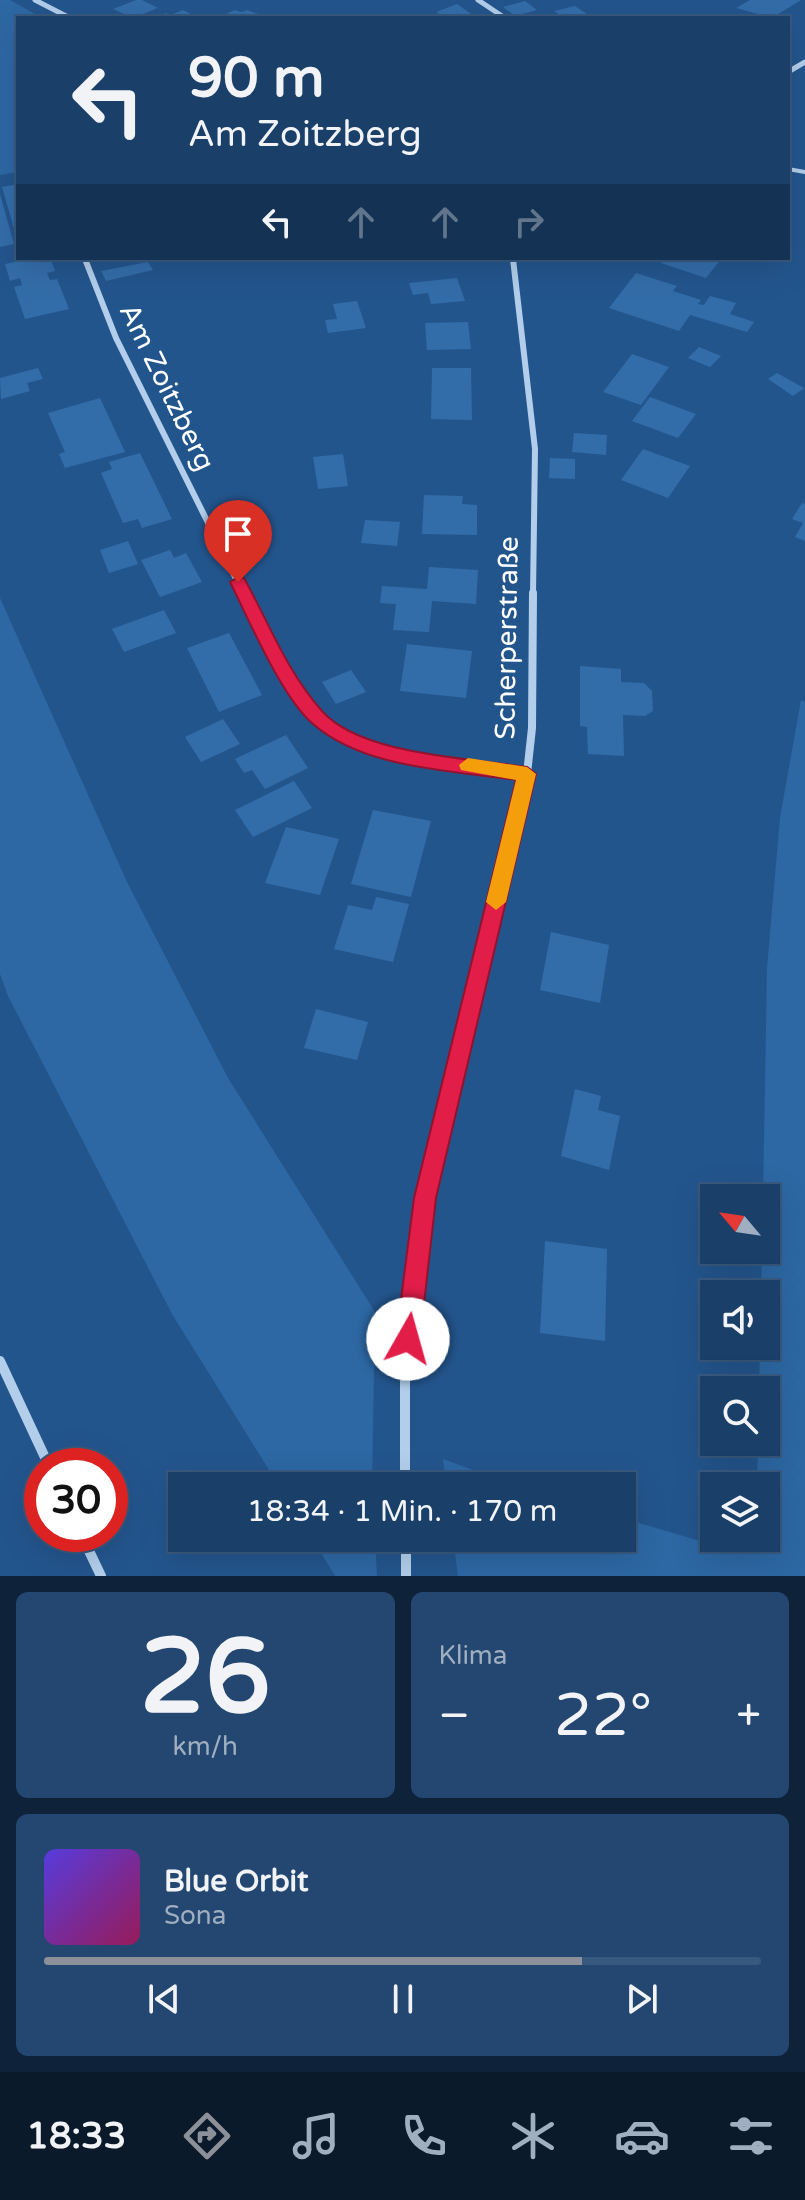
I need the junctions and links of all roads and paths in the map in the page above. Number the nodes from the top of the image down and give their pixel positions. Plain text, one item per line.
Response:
1 (35, 0) edge
2 (478, 0) edge
3 (66, 16) edge
4 (502, 16) edge
5 (86, 260) edge
6 (513, 260) edge
7 (527, 774) junction
8 (0, 1361) edge
9 (41, 1448) edge
10 (405, 1472) edge
11 (90, 1552) edge
12 (406, 1552) edge
13 (101, 1576) edge
14 (406, 1576) edge

1 - 3 street
2 - 4 street
5 - 7 street, Am Zoitzberg
6 - 7 street, Scherperstraße
7 - 10 street, Scherperstraße
8 - 9 street
11 - 13 street
12 - 14 street

